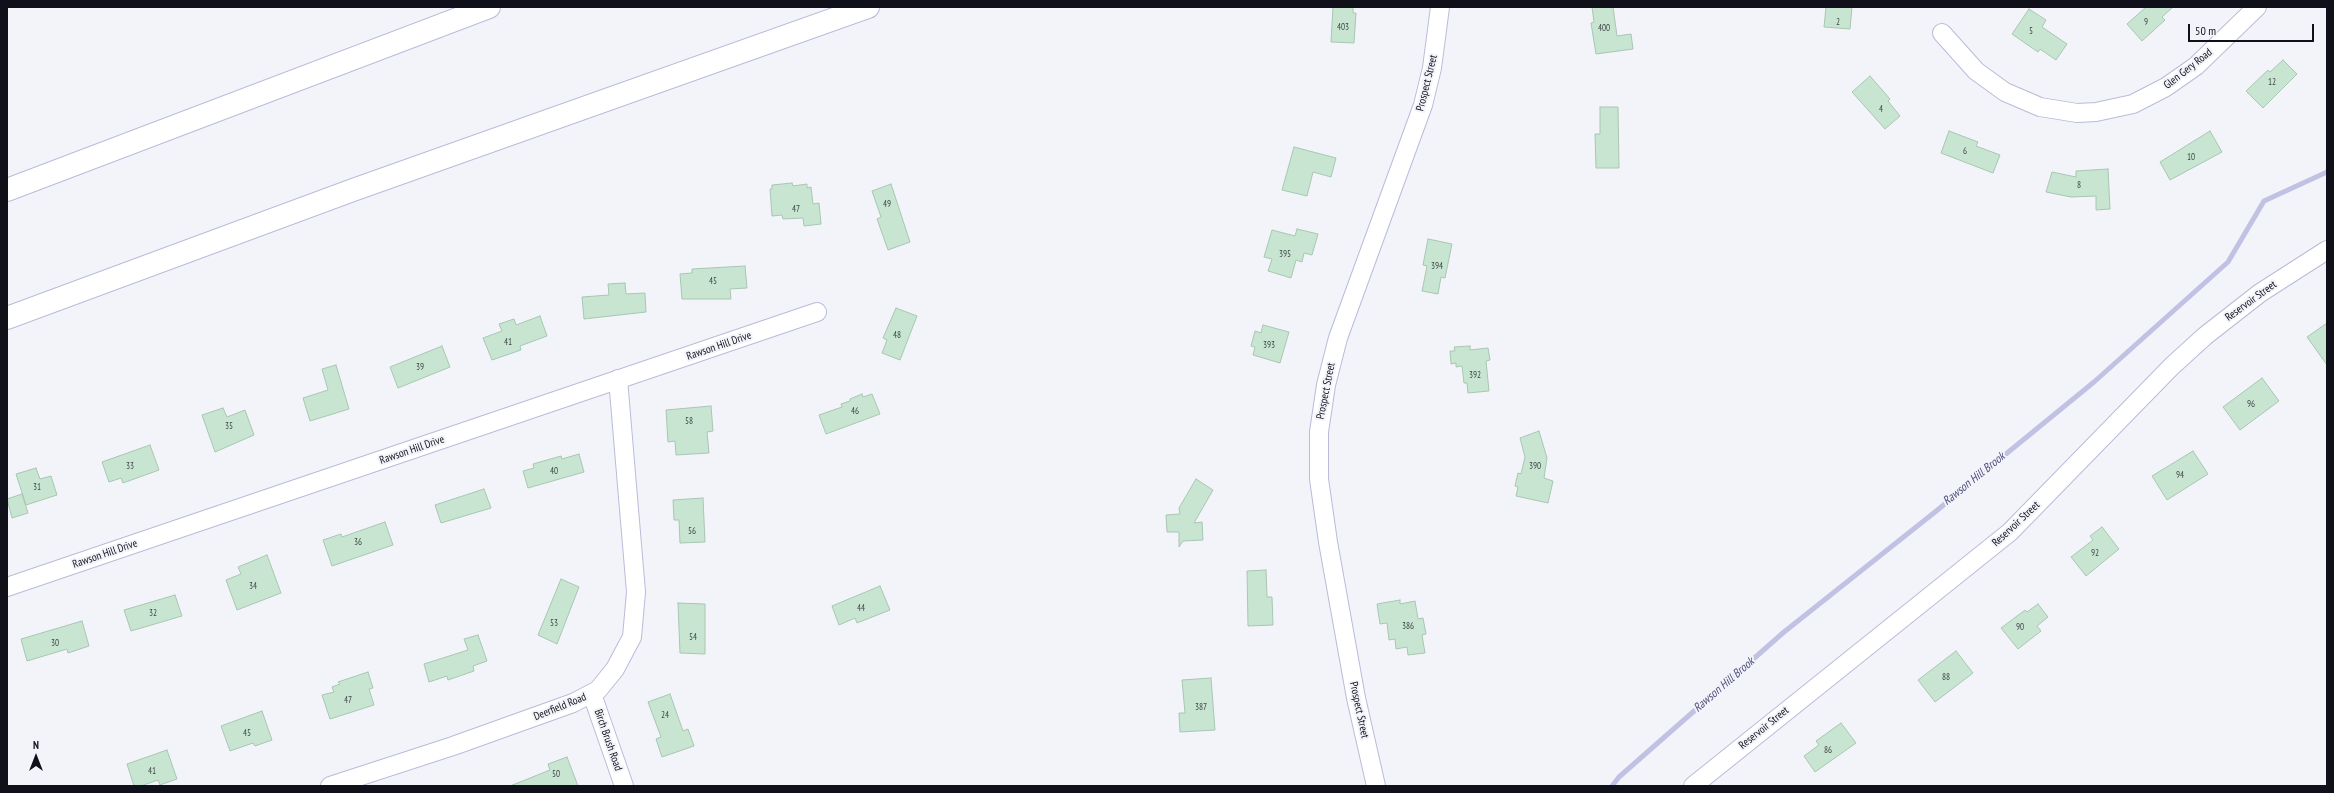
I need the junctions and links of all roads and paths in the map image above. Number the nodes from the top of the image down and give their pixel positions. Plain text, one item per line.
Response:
1 (489, 7) edge
2 (868, 7) edge
3 (1440, 7) edge
4 (2257, 7) edge
5 (1942, 33) dead end
6 (7, 190) edge
7 (2327, 250) edge
8 (817, 312) dead end
9 (7, 318) edge
10 (618, 380) junction
11 (7, 587) edge
12 (592, 694) junction
13 (330, 786) edge
14 (624, 786) edge
15 (1376, 786) edge
16 (1693, 786) edge

1 - 6 highway
2 - 9 highway
3 - 15 street, Prospect Street
4 - 5 street, Glen Gery Road
7 - 16 street, Reservoir Street
8 - 10 street, Rawson Hill Drive
10 - 11 street, Rawson Hill Drive
10 - 12 street, Deerfield Road
12 - 13 street, Deerfield Road
12 - 14 street, Birch Brush Road

